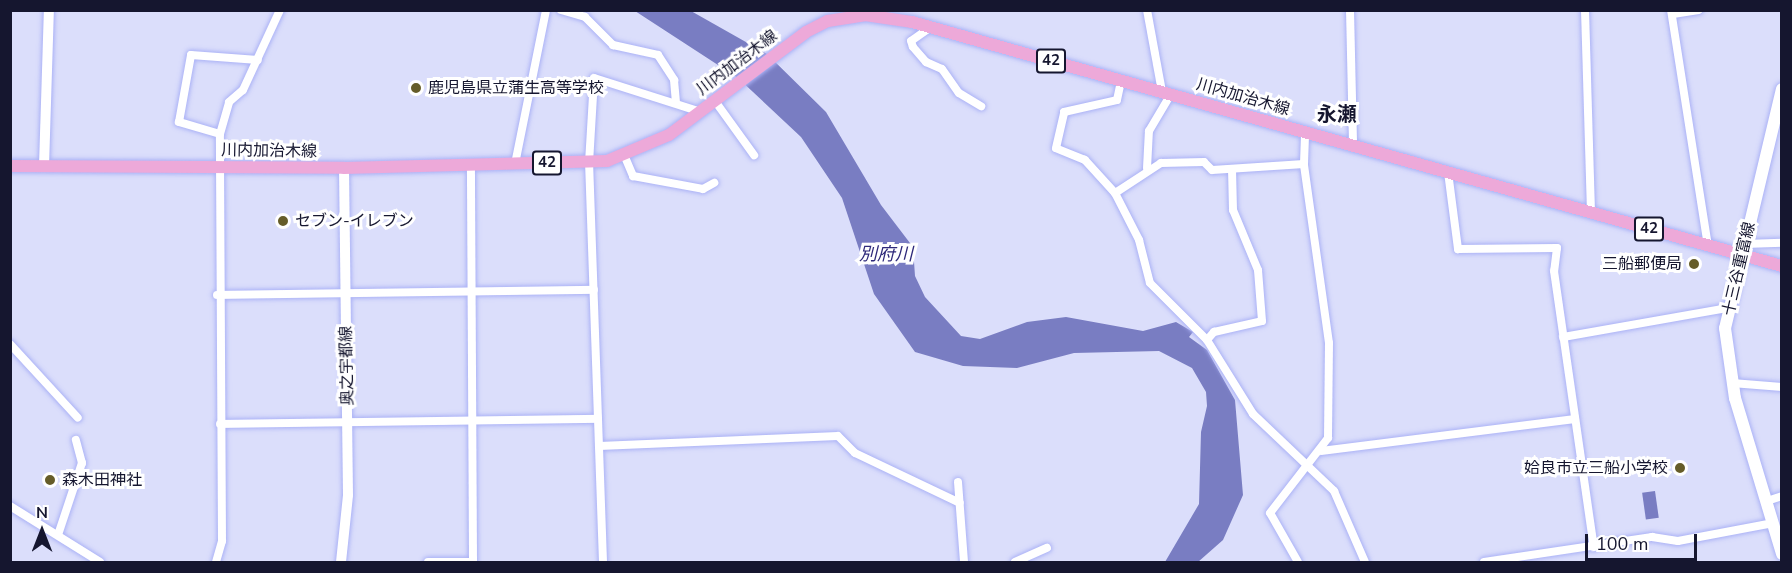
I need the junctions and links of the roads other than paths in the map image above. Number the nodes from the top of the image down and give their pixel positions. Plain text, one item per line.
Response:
1 (49, 10) edge
2 (280, 10) edge
3 (546, 10) edge
4 (561, 10) edge
5 (1147, 10) edge
6 (1350, 10) edge
7 (1585, 10) edge
8 (1698, 10) edge
9 (1672, 12) edge
10 (911, 16) edge
11 (931, 27) junction
12 (258, 60) junction
13 (1121, 81) junction
14 (1782, 89) edge
15 (1166, 93) junction
16 (676, 101) junction
17 (715, 101) junction
18 (981, 106) dead end
19 (701, 112) junction
20 (1305, 132) junction
21 (220, 134) junction
22 (1353, 145) junction
23 (754, 155) dead end
24 (625, 157) junction
25 (589, 163) junction
26 (471, 164) junction
27 (516, 164) junction
28 (1304, 164) junction
29 (10, 166) edge
30 (44, 166) junction
31 (219, 167) junction
32 (344, 168) junction
33 (1148, 168) junction
34 (1232, 170) junction
35 (1448, 172) junction
36 (714, 183) dead end
37 (1115, 193) junction
38 (1591, 212) junction
39 (1782, 243) edge
40 (1708, 246) junction
41 (1743, 249) junction
42 (1782, 266) edge
43 (594, 290) junction
44 (473, 293) junction
45 (346, 294) junction
46 (217, 295) junction
47 (1728, 308) junction
48 (1563, 337) junction
49 (1207, 340) junction
50 (10, 344) edge
51 (1732, 384) junction
52 (1782, 387) edge
53 (78, 418) dead end
54 (598, 419) junction
55 (1575, 419) junction
56 (473, 422) junction
57 (220, 424) junction
58 (347, 424) junction
59 (76, 440) dead end
60 (599, 446) junction
61 (1321, 451) junction
62 (1307, 464) junction
63 (958, 482) dead end
64 (1782, 496) edge
65 (1767, 501) junction
66 (960, 503) junction
67 (10, 506) edge
68 (1773, 523) junction
69 (58, 535) junction
70 (1594, 547) junction
71 (1047, 548) dead end
72 (1782, 554) edge
73 (89, 560) edge
74 (100, 562) edge
75 (216, 562) edge
76 (341, 562) edge
77 (428, 562) edge
78 (603, 562) edge
79 (964, 562) edge
80 (1015, 562) edge
81 (1299, 562) edge
82 (1365, 562) edge
83 (1484, 562) edge

1 - 30 street
2 - 12 street
3 - 27 street
4 - 16 street
5 - 15 street
6 - 22 street
7 - 38 street
8 - 9 street
9 - 40 street
10 - 11 main road, 川内加治木線 / 42
10 - 17 main road, 川内加治木線 / 42
11 - 13 main road, 川内加治木線 / 42
11 - 18 street
12 - 21 street
12 - 21 street
13 - 15 main road, 川内加治木線 / 42
13 - 37 street
14 - 41 main road, 十三谷重富線
15 - 20 main road, 川内加治木線 / 42
15 - 33 street
16 - 19 street
16 - 25 street
17 - 19 main road, 川内加治木線 / 42
17 - 23 street
19 - 24 main road, 川内加治木線 / 42
20 - 22 main road, 川内加治木線 / 42
20 - 28 street
21 - 31 street
22 - 35 main road, 川内加治木線 / 42
24 - 25 main road, 川内加治木線 / 42
24 - 36 street
25 - 27 main road, 川内加治木線 / 42
25 - 43 street
26 - 27 main road, 川内加治木線 / 42
26 - 32 main road, 川内加治木線 / 42
26 - 44 street
28 - 34 street
28 - 61 street
29 - 30 main road, 川内加治木線 / 42
30 - 31 main road, 川内加治木線 / 42
31 - 32 main road, 川内加治木線 / 42
31 - 46 street
32 - 45 street, 奥之宇都線
33 - 34 street
33 - 37 street
34 - 49 street
35 - 38 main road, 川内加治木線 / 42
35 - 48 street
37 - 49 street
38 - 40 main road, 川内加治木線 / 42
39 - 41 street
40 - 41 main road, 川内加治木線 / 42
41 - 42 main road, 川内加治木線 / 42
41 - 47 main road, 十三谷重富線
43 - 44 street
43 - 54 street
44 - 45 street
44 - 56 street
45 - 46 street
45 - 58 street, 奥之宇都線
46 - 57 street
47 - 48 street
47 - 51 main road, 十三谷重富線
48 - 55 street
49 - 62 street
50 - 53 street
51 - 52 street
51 - 65 main road, 十三谷重富線
54 - 56 street
54 - 60 street
55 - 61 street
55 - 70 street
56 - 58 street
56 - 77 street
57 - 58 street
57 - 75 street
58 - 76 street, 奥之宇都線
59 - 69 street
60 - 66 street
60 - 78 street
61 - 62 street
62 - 81 street
62 - 82 street
63 - 66 street
64 - 65 street
65 - 68 main road, 十三谷重富線
66 - 79 street
67 - 69 street
68 - 70 street
68 - 72 main road, 十三谷重富線
69 - 73 street
70 - 83 street
71 - 80 street
73 - 74 street

